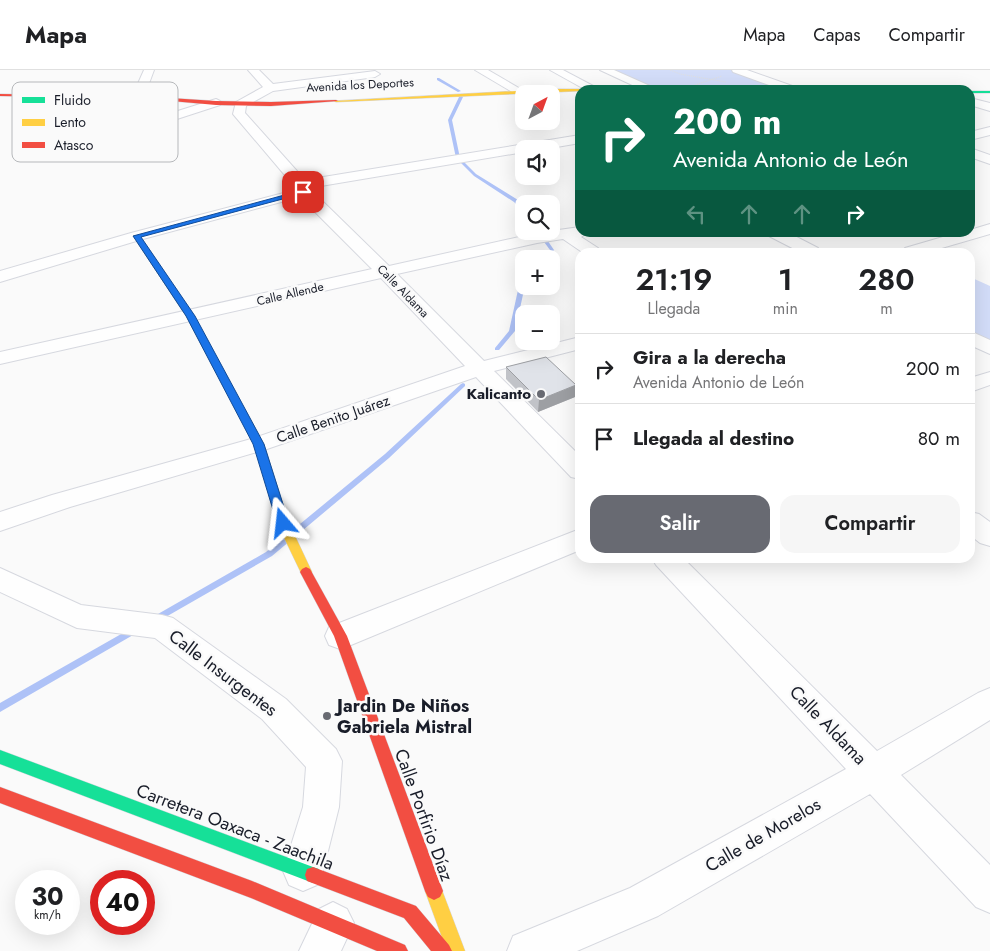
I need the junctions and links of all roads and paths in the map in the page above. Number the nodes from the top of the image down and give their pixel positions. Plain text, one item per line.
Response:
1 (149, 70) edge
2 (253, 70) edge
3 (480, 70) edge
4 (555, 70) edge
5 (605, 70) edge
6 (670, 70) edge
7 (738, 70) edge
8 (375, 74) dead end
9 (710, 80) junction
10 (144, 82) edge
11 (727, 82) dead end
12 (585, 85) edge
13 (641, 85) edge
14 (695, 85) edge
15 (780, 85) edge
16 (270, 88) junction
17 (515, 89) edge
18 (560, 89) edge
19 (575, 89) edge
20 (515, 91) edge
21 (975, 92) edge
22 (990, 92) edge
23 (178, 100) edge
24 (975, 102) edge
25 (216, 103) junction
26 (240, 104) junction
27 (990, 107) edge
28 (178, 115) edge
29 (990, 131) edge
30 (975, 135) edge
31 (575, 140) edge
32 (975, 154) edge
33 (990, 160) edge
34 (302, 188) junction
35 (180, 209) dead end
36 (195, 220) junction
37 (568, 234) edge
38 (137, 236) junction
39 (783, 237) edge
40 (964, 237) edge
41 (587, 248) edge
42 (804, 248) edge
43 (925, 248) edge
44 (385, 272) junction
45 (0, 277) edge
46 (190, 316) junction
47 (975, 340) edge
48 (575, 344) edge
49 (990, 348) edge
50 (0, 358) edge
51 (478, 369) junction
52 (990, 378) edge
53 (975, 384) edge
54 (259, 444) junction
55 (575, 466) edge
56 (0, 522) edge
57 (975, 526) edge
58 (990, 536) edge
59 (575, 542) edge
60 (671, 563) edge
61 (0, 579) edge
62 (340, 636) junction
63 (990, 703) edge
64 (0, 757) edge
65 (874, 772) junction
66 (0, 795) edge
67 (303, 872) junction
68 (990, 893) edge
69 (326, 937) edge
70 (399, 951) edge
71 (443, 951) edge
72 (456, 951) edge
73 (528, 951) edge

1 - 10 street
2 - 16 street
3 - 17 street
4 - 12 street
5 - 13 street
6 - 9 path
7 - 9 path
7 - 15 street
8 - 16 street
9 - 11 path
9 - 14 path
16 - 26 street
18 - 19 street, Avenida los Deportes
20 - 26 street, Avenida los Deportes
21 - 22 street
23 - 25 street, Avenida los Deportes
24 - 27 street
25 - 26 street, Avenida los Deportes
25 - 28 street
26 - 34 street, Calle Aldama
29 - 30 street
31 - 34 street
32 - 33 street
34 - 36 street
34 - 44 street, Calle Aldama
35 - 36 street
36 - 38 street
37 - 41 street
37 - 44 street, Calle Allende
38 - 45 street
38 - 46 street
39 - 42 street
40 - 43 street
44 - 46 street, Calle Allende
44 - 51 street, Calle Aldama
46 - 50 street, Calle Allende
46 - 54 street
47 - 49 street
48 - 51 street, Calle Benito Juárez
51 - 54 street, Calle Benito Juárez
51 - 55 street, Calle Aldama
52 - 53 street
54 - 56 street, Calle Benito Juárez
54 - 62 street, Calle Porfirio Díaz
57 - 58 street
59 - 62 street
60 - 65 street, Calle Aldama
61 - 67 street, Calle Insurgentes
62 - 72 street, Calle Porfirio Díaz
63 - 65 street, Calle de Morelos
64 - 67 street, Carretera Oaxaca - Zaachila
65 - 68 street, Calle Aldama
65 - 73 street, Calle de Morelos
66 - 69 street
67 - 71 street, Carretera Oaxaca - Zaachila
69 - 70 street

